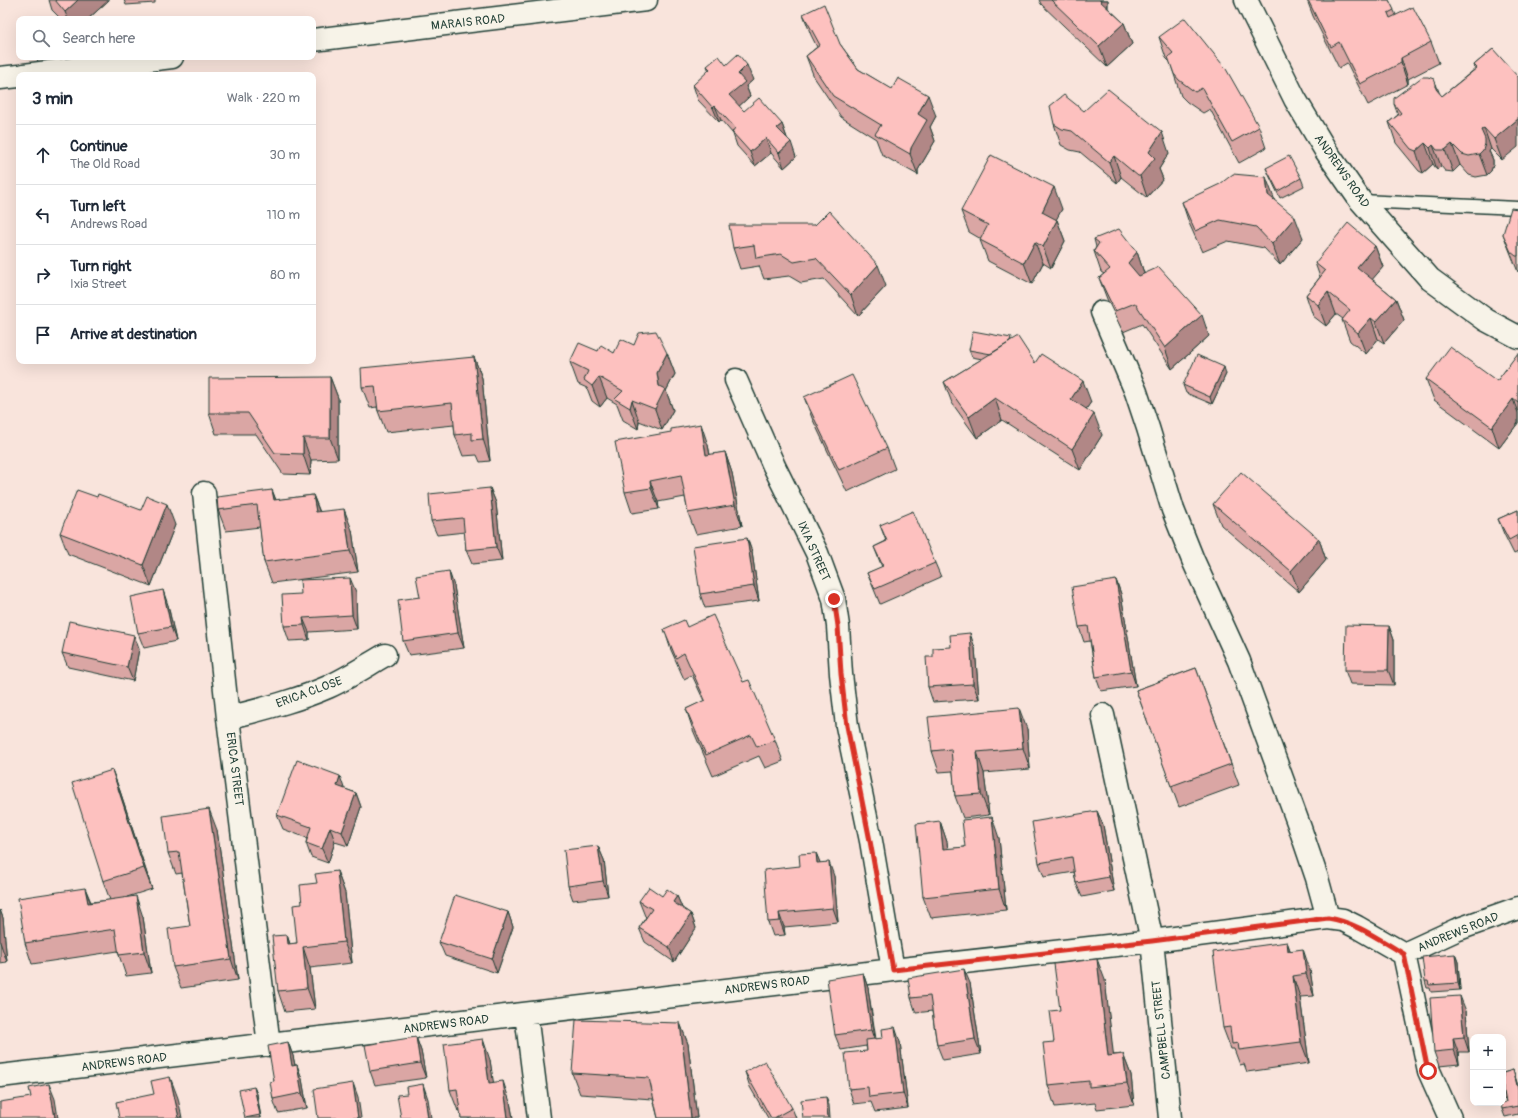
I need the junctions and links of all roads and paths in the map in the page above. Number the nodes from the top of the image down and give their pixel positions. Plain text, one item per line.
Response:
1 (646, 0) edge
2 (1246, 0) edge
3 (316, 40) edge
4 (147, 60) edge
5 (49, 72) edge
6 (16, 76) edge
7 (0, 78) edge
8 (1360, 200) junction
9 (1518, 208) edge
10 (1102, 312) dead end
11 (1518, 337) edge
12 (736, 380) dead end
13 (204, 493) dead end
14 (385, 655) dead end
15 (1103, 715) dead end
16 (228, 718) junction
17 (1518, 908) edge
18 (1328, 918) junction
19 (1152, 941) junction
20 (1404, 954) junction
21 (893, 970) junction
22 (526, 1014) junction
23 (269, 1045) junction
24 (0, 1076) edge
25 (538, 1118) edge
26 (1170, 1118) edge
27 (1450, 1118) edge

1 - 3 street, MARAIS ROAD
2 - 8 street, ANDREWS ROAD
4 - 5 street
6 - 7 street
8 - 9 lane
8 - 11 street, ANDREWS ROAD
10 - 18 street
12 - 21 street, IXIA STREET
13 - 16 street, ERICA STREET
14 - 16 street, ERICA CLOSE
15 - 19 street, CAMPBELL STREET
16 - 23 street, ERICA STREET
17 - 20 street, ANDREWS ROAD
18 - 19 street, ANDREWS ROAD
18 - 20 street, ANDREWS ROAD
19 - 21 street, ANDREWS ROAD
19 - 26 street, CAMPBELL STREET
20 - 27 street
21 - 22 street, ANDREWS ROAD
22 - 23 street, ANDREWS ROAD
22 - 25 street
23 - 24 street, ANDREWS ROAD

